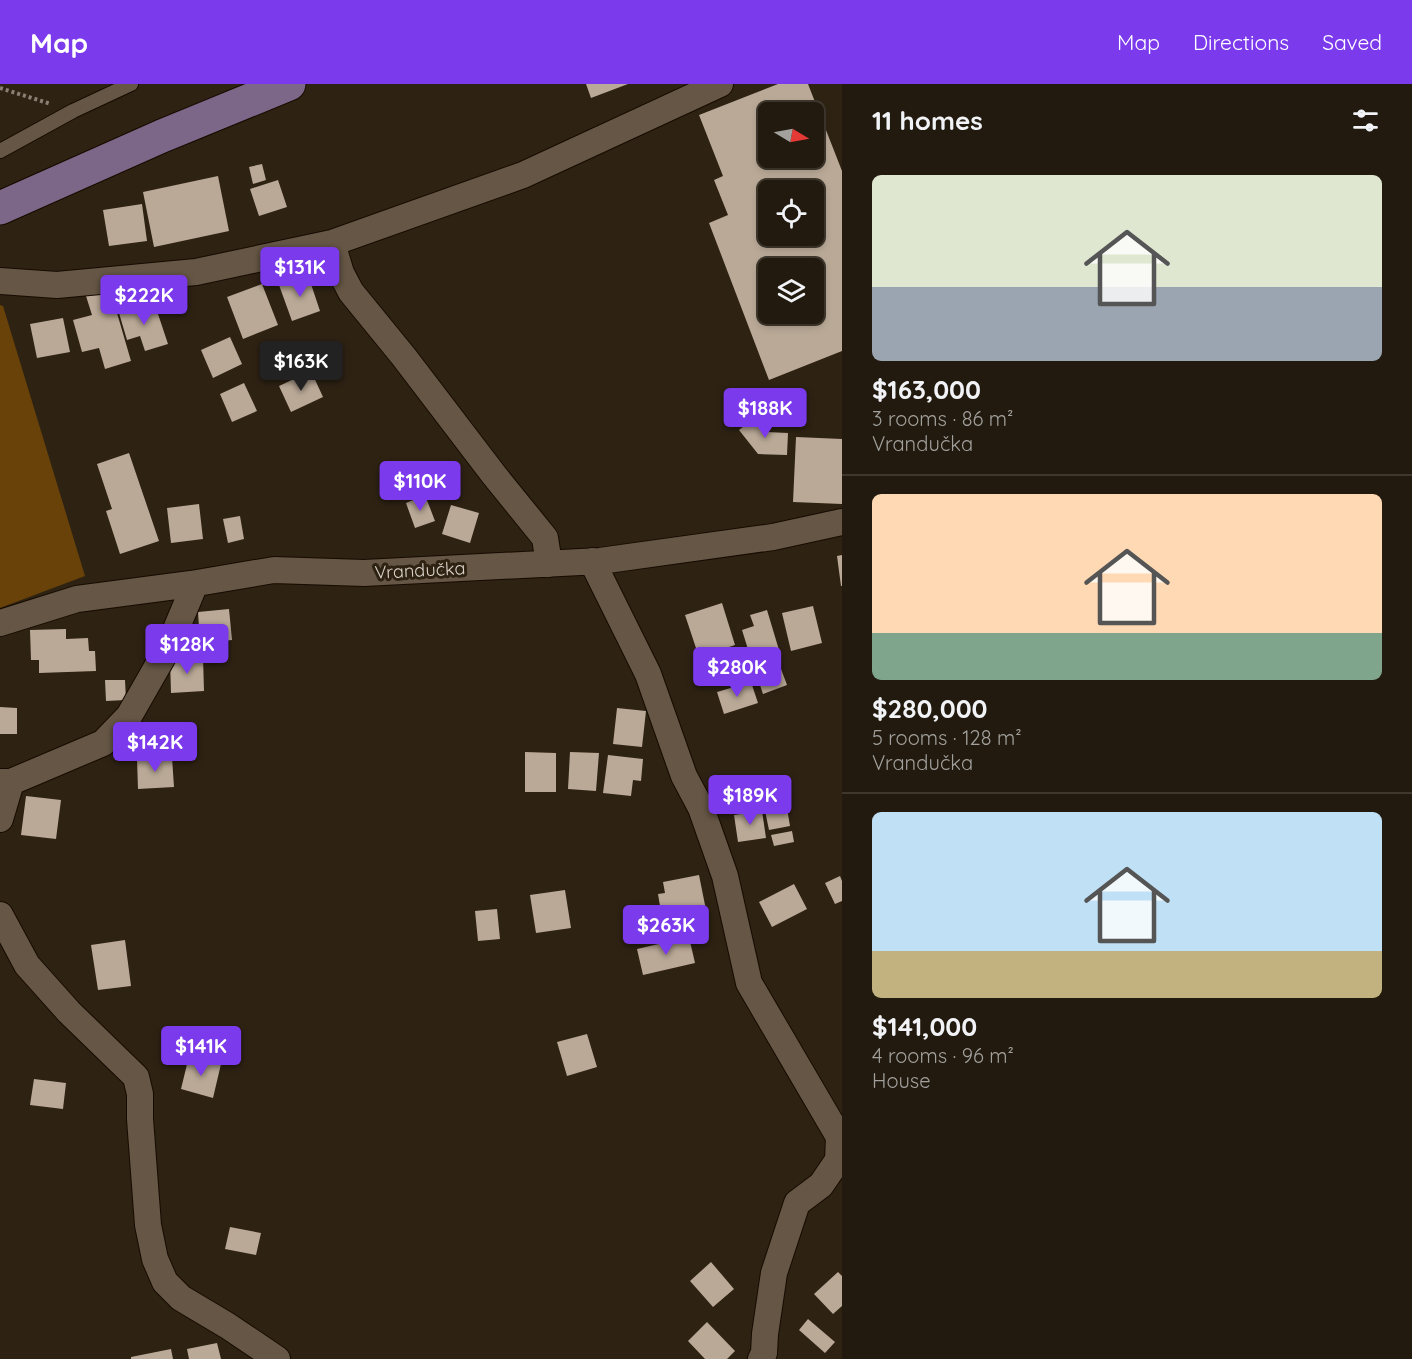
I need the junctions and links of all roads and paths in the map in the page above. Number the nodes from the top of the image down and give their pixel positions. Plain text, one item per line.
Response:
1 (131, 84) edge
2 (289, 84) edge
3 (720, 84) edge
4 (0, 88) edge
5 (73, 111) junction
6 (0, 151) edge
7 (0, 208) edge
8 (332, 243) junction
9 (0, 281) edge
10 (842, 522) edge
11 (592, 561) junction
12 (549, 564) junction
13 (191, 584) junction
14 (0, 623) edge
15 (5, 782) edge
16 (0, 819) edge
17 (0, 915) edge
18 (277, 1359) edge
19 (761, 1359) edge

1 - 5 lane
2 - 7 main road
3 - 8 street
4 - 5 path
5 - 6 lane
8 - 9 street
8 - 12 street
10 - 11 street, Vrandučka
11 - 12 street, Vrandučka
11 - 19 street
12 - 13 street, Vrandučka
13 - 14 street, Vrandučka
13 - 15 street
15 - 16 street
17 - 18 street

